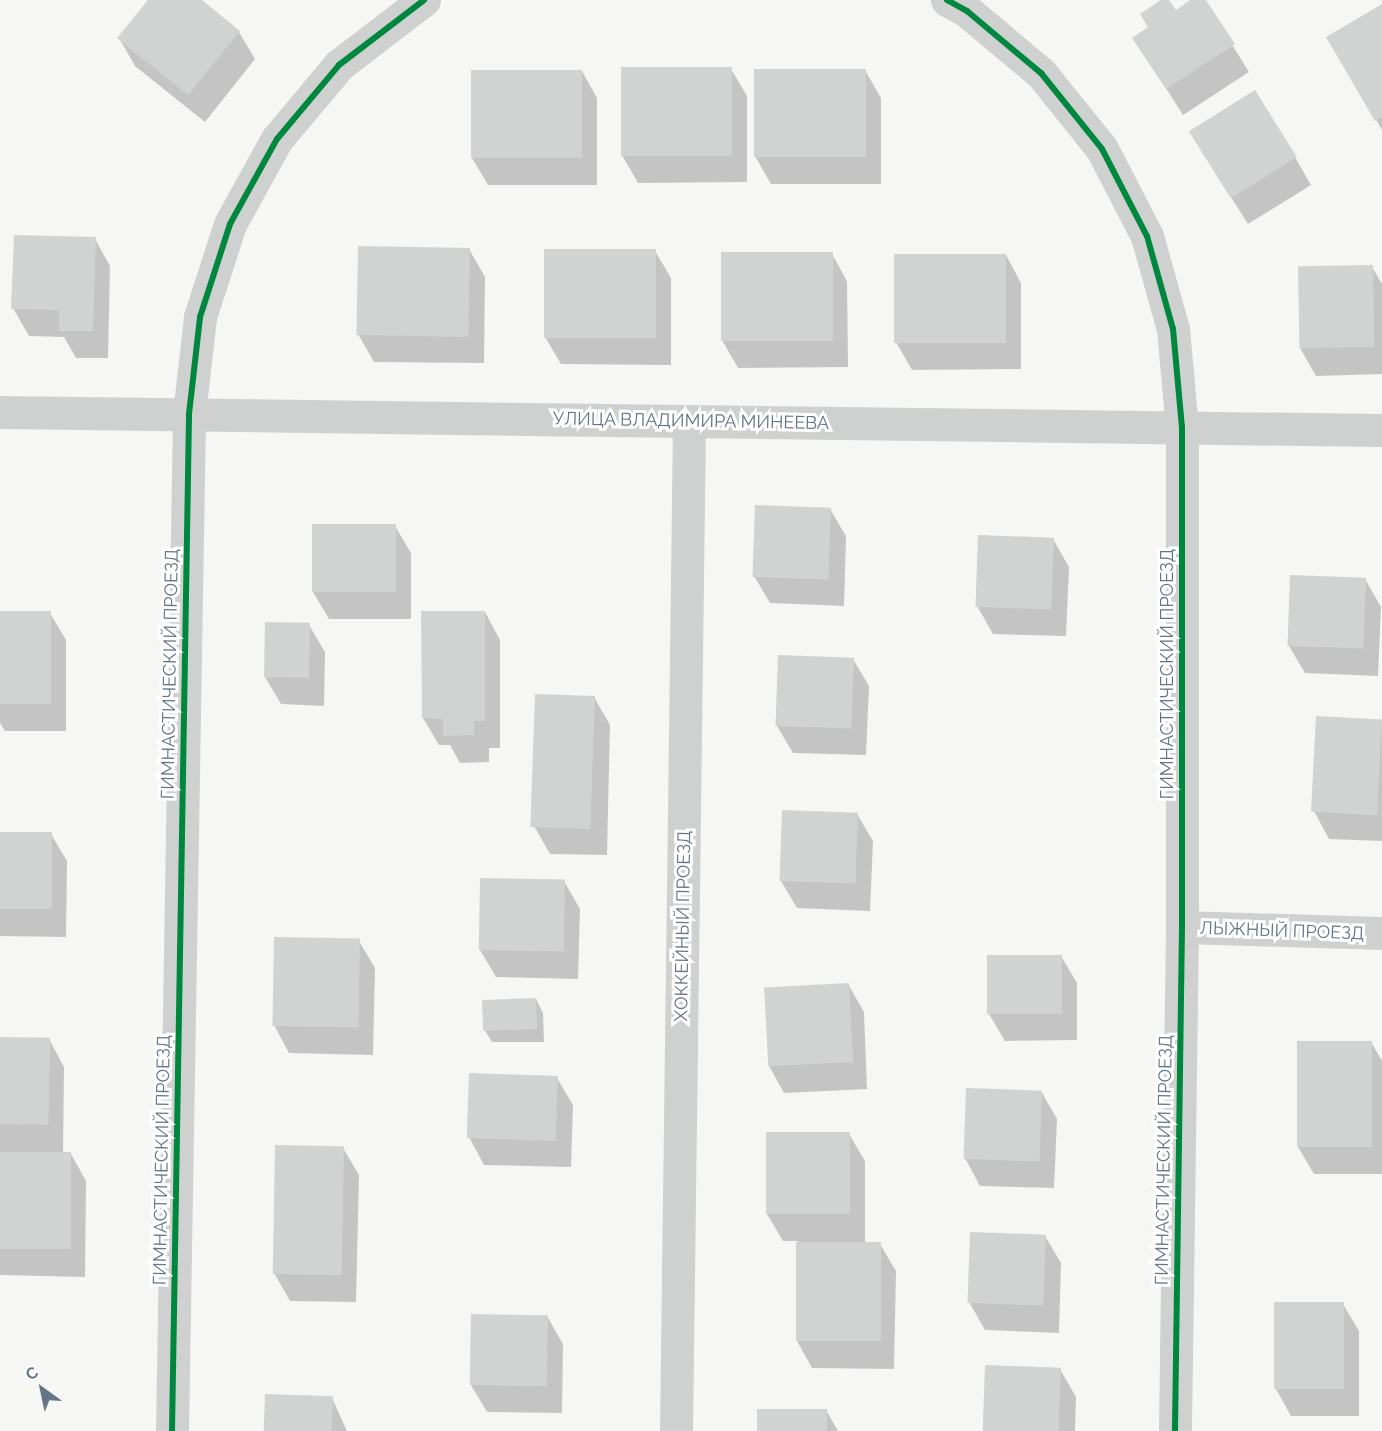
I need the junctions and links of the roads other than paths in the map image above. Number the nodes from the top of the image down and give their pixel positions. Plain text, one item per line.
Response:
1 (424, 0) edge
2 (947, 0) edge
3 (0, 412) edge
4 (189, 414) junction
5 (689, 421) junction
6 (1182, 428) junction
7 (1382, 430) edge
8 (1182, 927) junction
9 (1382, 933) edge
10 (172, 1431) edge
11 (676, 1431) edge
12 (1175, 1431) edge

1 - 4 street, ГИМНАСТИЧЕСКИЙ ПРОЕЗД
2 - 6 street, ГИМНАСТИЧЕСКИЙ ПРОЕЗД
3 - 4 street, УЛИЦА ВЛАДИМИРА МИНЕЕВА
4 - 5 street, УЛИЦА ВЛАДИМИРА МИНЕЕВА
4 - 10 street, ГИМНАСТИЧЕСКИЙ ПРОЕЗД
5 - 6 street, УЛИЦА ВЛАДИМИРА МИНЕЕВА
5 - 11 street, ХОККЕЙНЫЙ ПРОЕЗД
6 - 7 street, УЛИЦА ВЛАДИМИРА МИНЕЕВА
6 - 8 street, ГИМНАСТИЧЕСКИЙ ПРОЕЗД
8 - 9 street, ЛЫЖНЫЙ ПРОЕЗД
8 - 12 street, ГИМНАСТИЧЕСКИЙ ПРОЕЗД

